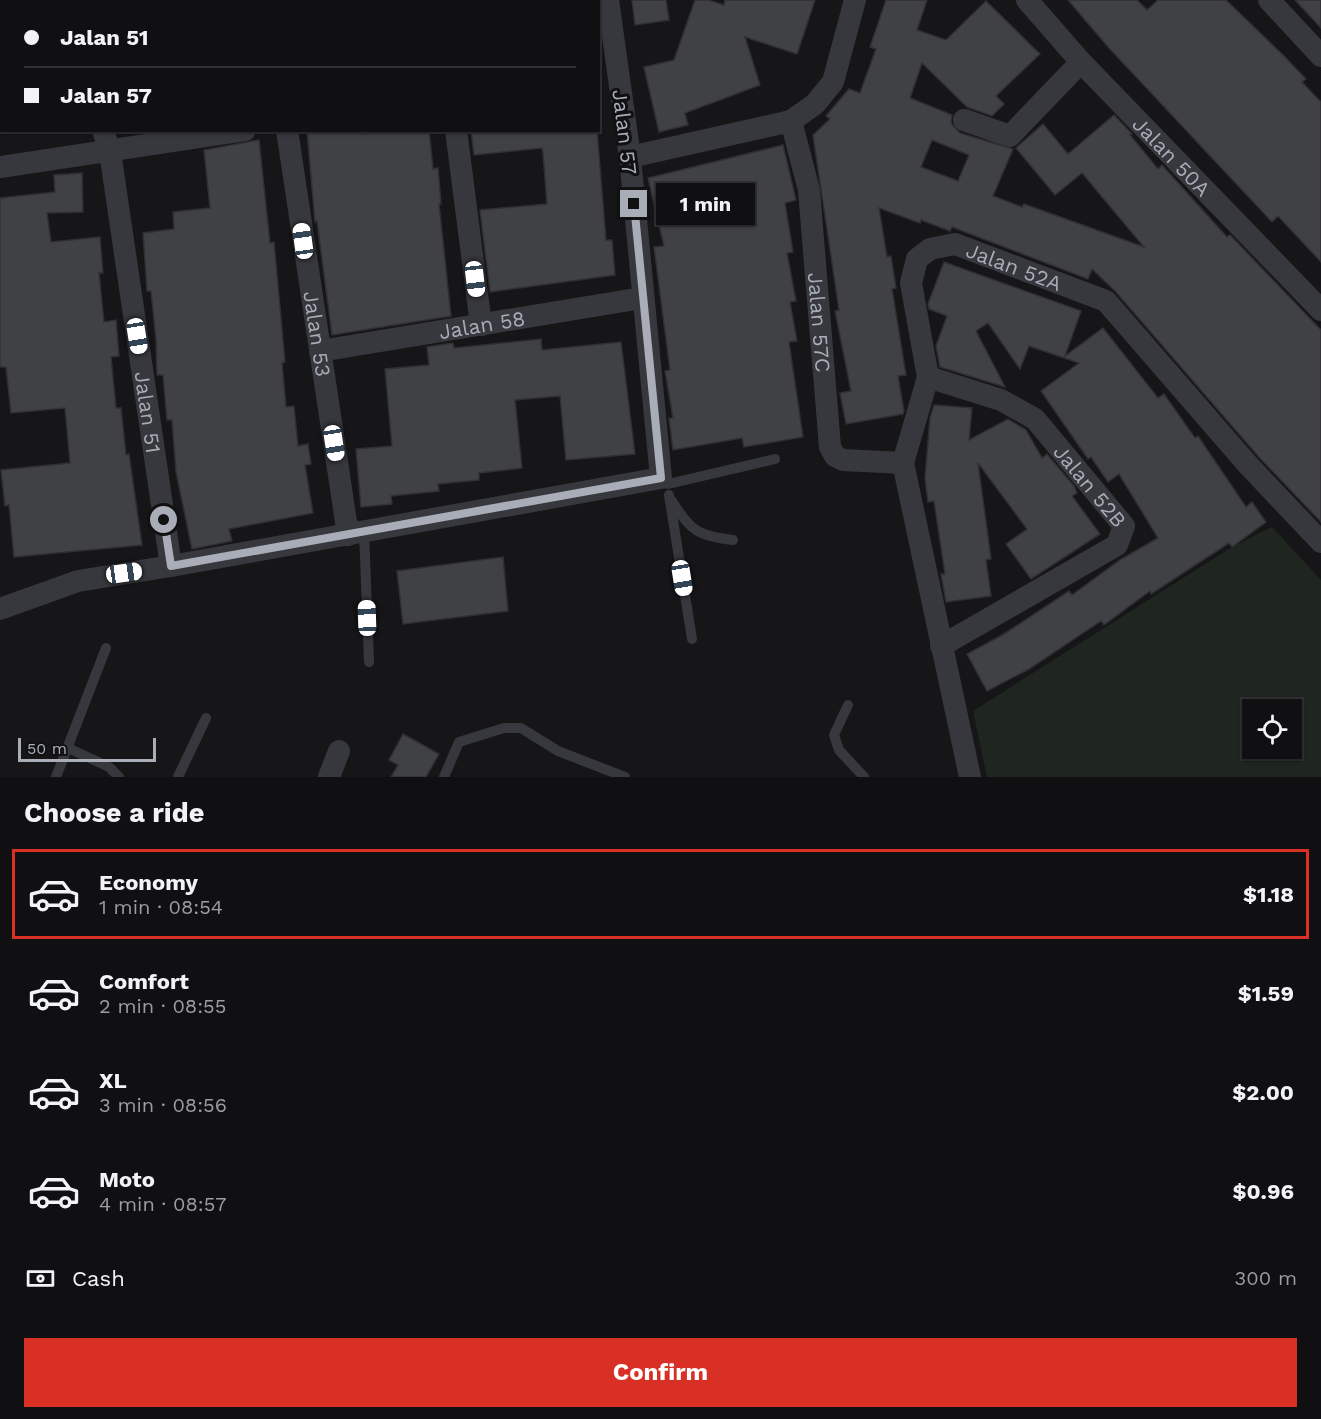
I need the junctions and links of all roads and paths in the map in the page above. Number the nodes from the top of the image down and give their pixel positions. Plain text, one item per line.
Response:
1 (608, 0) edge
2 (855, 0) edge
3 (1027, 0) edge
4 (1269, 0) edge
5 (1321, 56) edge
6 (1081, 62) junction
7 (964, 120) dead end
8 (791, 121) junction
9 (104, 132) edge
10 (233, 132) edge
11 (287, 132) edge
12 (456, 132) edge
13 (110, 152) junction
14 (630, 157) junction
15 (0, 167) edge
16 (642, 298) junction
17 (1321, 310) edge
18 (481, 325) junction
19 (320, 351) junction
20 (928, 377) junction
21 (775, 459) dead end
22 (903, 463) junction
23 (666, 486) junction
24 (1318, 532) edge
25 (356, 533) junction
26 (733, 540) dead end
27 (171, 566) junction
28 (3, 602) edge
29 (692, 639) dead end
30 (941, 646) junction
31 (106, 648) dead end
32 (369, 662) dead end
33 (848, 705) dead end
34 (206, 718) dead end
35 (68, 748) junction
36 (339, 751) dead end
37 (56, 777) edge
38 (119, 777) edge
39 (178, 777) edge
40 (329, 777) edge
41 (444, 777) edge
42 (625, 777) edge
43 (864, 777) edge
44 (970, 777) edge

1 - 14 street, Jalan 57
2 - 8 street
3 - 6 street, Jalan 50A
4 - 5 street
6 - 7 street
6 - 17 street, Jalan 50A
8 - 14 street
8 - 22 street, Jalan 57C
9 - 13 street, Jalan 51
10 - 13 street
11 - 19 street, Jalan 53
12 - 18 street
13 - 15 street
13 - 27 street, Jalan 51
14 - 16 street, Jalan 57
16 - 18 street, Jalan 58
16 - 23 street, Jalan 57
18 - 19 street, Jalan 58
19 - 25 street, Jalan 53
20 - 22 street, Jalan 52A
20 - 24 street, Jalan 52A
20 - 30 street, Jalan 52B
21 - 23 lane
22 - 30 street, Jalan 52A
23 - 25 street
23 - 26 lane
23 - 29 lane
25 - 27 street
25 - 32 lane
27 - 28 street
30 - 44 street, Jalan 52A
31 - 35 lane
33 - 43 lane
34 - 39 lane
35 - 37 lane
35 - 38 lane
36 - 40 street
41 - 42 lane

